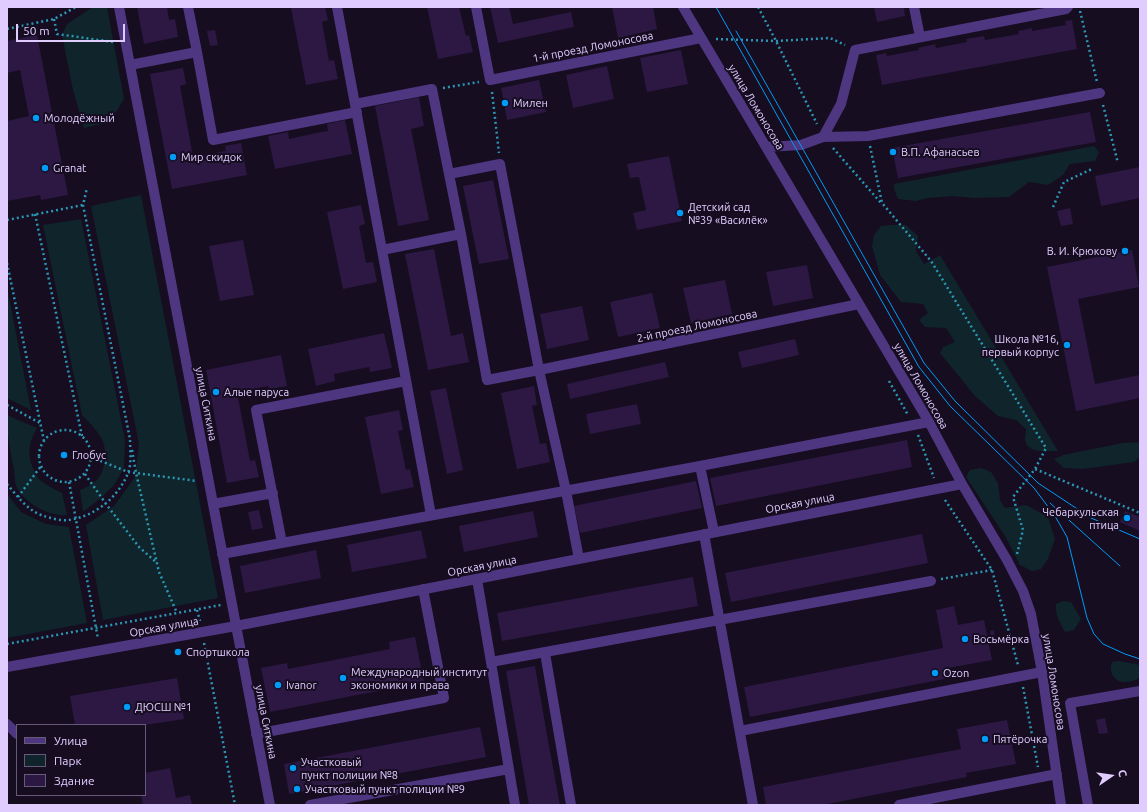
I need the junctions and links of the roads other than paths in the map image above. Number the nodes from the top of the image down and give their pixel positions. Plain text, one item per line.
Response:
1 (119, 7) edge
2 (188, 7) edge
3 (336, 7) edge
4 (476, 7) edge
5 (683, 7) edge
6 (914, 7) edge
7 (1068, 7) edge
8 (920, 37) junction
9 (701, 38) junction
10 (197, 52) junction
11 (130, 65) junction
12 (1100, 93) dead end
13 (356, 108) junction
14 (823, 137) junction
15 (766, 147) junction
16 (449, 174) junction
17 (461, 234) junction
18 (382, 250) junction
19 (859, 304) junction
20 (539, 370) junction
21 (406, 381) junction
22 (929, 422) junction
23 (700, 466) junction
24 (962, 484) junction
25 (566, 491) junction
26 (273, 493) junction
27 (213, 504) junction
28 (431, 515) junction
29 (709, 534) junction
30 (282, 543) junction
31 (222, 554) junction
32 (579, 559) junction
33 (477, 579) junction
34 (931, 581) road end
35 (423, 590) junction
36 (719, 620) junction
37 (236, 626) junction
38 (544, 652) junction
39 (491, 662) junction
40 (7, 668) edge
41 (1042, 672) junction
42 (1140, 691) edge
43 (7, 724) edge
44 (740, 731) junction
45 (16, 733) edge
46 (256, 734) junction
47 (509, 769) junction
48 (1057, 774) junction
49 (270, 805) edge
50 (310, 805) edge
51 (515, 805) edge
52 (571, 805) edge
53 (753, 805) edge
54 (900, 805) edge
55 (1061, 805) edge
56 (1088, 805) edge

1 - 11 street, улица Ситкина
2 - 10 street
3 - 13 street
4 - 9 street, 1-й проезд Ломоносова
5 - 9 street, улица Ломоносова
6 - 8 street
7 - 8 street
8 - 14 street
9 - 15 street, улица Ломоносова
10 - 11 street
10 - 13 street
11 - 27 street, улица Ситкина
12 - 14 street
13 - 16 street
13 - 18 street
14 - 15 street
15 - 19 street, улица Ломоносова
16 - 17 street
16 - 20 street
17 - 18 street
17 - 20 street, 2-й проезд Ломоносова
18 - 21 street
19 - 20 street, 2-й проезд Ломоносова
19 - 22 street, улица Ломоносова
20 - 25 street
21 - 26 street
21 - 28 street
22 - 23 street
22 - 24 street, улица Ломоносова
23 - 25 street
23 - 29 street
24 - 29 street, Орская улица
24 - 41 street, улица Ломоносова
25 - 28 street
25 - 32 street
26 - 27 street
26 - 30 street
27 - 31 street, улица Ситкина
28 - 30 street
29 - 32 street, Орская улица
29 - 36 street
30 - 31 street
31 - 37 street, улица Ситкина
32 - 33 street, Орская улица
33 - 35 street, Орская улица
33 - 39 street
34 - 36 street
35 - 37 street, Орская улица
35 - 46 street
36 - 38 street
36 - 44 street
37 - 40 street, Орская улица
37 - 46 street, улица Ситкина
38 - 39 street
38 - 52 street
39 - 47 street
41 - 44 street
41 - 48 street, улица Ломоносова
42 - 56 street
43 - 45 street
44 - 53 street
46 - 49 street, улица Ситкина
47 - 50 street
47 - 51 street
48 - 54 street
48 - 55 street, улица Ломоносова

